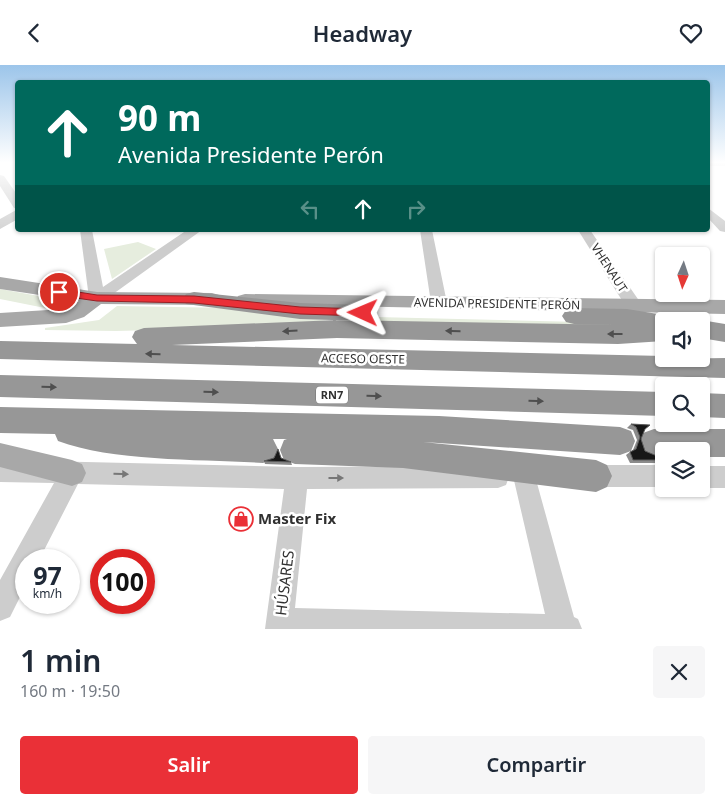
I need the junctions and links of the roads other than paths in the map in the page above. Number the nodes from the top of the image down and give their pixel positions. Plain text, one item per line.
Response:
1 (8, 189) edge
2 (15, 200) edge
3 (15, 215) edge
4 (713, 216) edge
5 (0, 225) edge
6 (725, 228) edge
7 (86, 232) edge
8 (193, 232) edge
9 (426, 232) edge
10 (586, 232) edge
11 (0, 283) edge
12 (97, 298) junction
13 (194, 299) junction
14 (439, 303) junction
15 (0, 306) edge
16 (725, 307) edge
17 (54, 317) junction
18 (725, 319) edge
19 (0, 320) edge
20 (653, 320) edge
21 (710, 322) edge
22 (710, 330) edge
23 (725, 333) edge
24 (0, 342) edge
25 (0, 350) edge
26 (725, 368) edge
27 (0, 386) edge
28 (655, 404) edge
29 (710, 405) edge
30 (725, 406) edge
31 (0, 420) edge
32 (620, 441) dead end
33 (654, 443) dead end
34 (725, 443) edge
35 (263, 449) dead end
36 (0, 455) edge
37 (296, 464) junction
38 (0, 471) edge
39 (72, 473) junction
40 (524, 476) junction
41 (596, 476) junction
42 (655, 476) edge
43 (710, 477) edge
44 (725, 477) edge
45 (0, 607) edge
46 (280, 625) edge
47 (563, 629) edge
48 (568, 629) edge

1 - 2 street
3 - 5 street
4 - 6 street
7 - 12 street
8 - 12 street
9 - 14 street
10 - 20 street, VHENAUT
11 - 12 main road, AVENIDA PRESIDENTE PERÓN
12 - 13 main road, AVENIDA PRESIDENTE PERÓN
12 - 17 main road
13 - 14 main road, AVENIDA PRESIDENTE PERÓN
13 - 20 highway
14 - 20 main road, AVENIDA PRESIDENTE PERÓN
15 - 17 main road
16 - 20 main road, AVENIDA PRESIDENTE PERÓN
17 - 19 main road
18 - 21 highway
20 -> 24 highway
22 - 23 highway
26 -> 25 highway, ACCESO OESTE
27 -> 28 highway, RN7
29 - 30 highway
31 - 32 highway
31 - 35 highway
33 - 34 highway
36 - 39 main road
39 -> 37 street
37 -> 40 street
37 - 41 highway
37 - 46 street, HÚSARES
38 - 39 street
39 - 45 street
40 - 41 street
40 - 47 street
41 - 42 street
43 - 44 street
46 - 47 street
47 - 48 street

